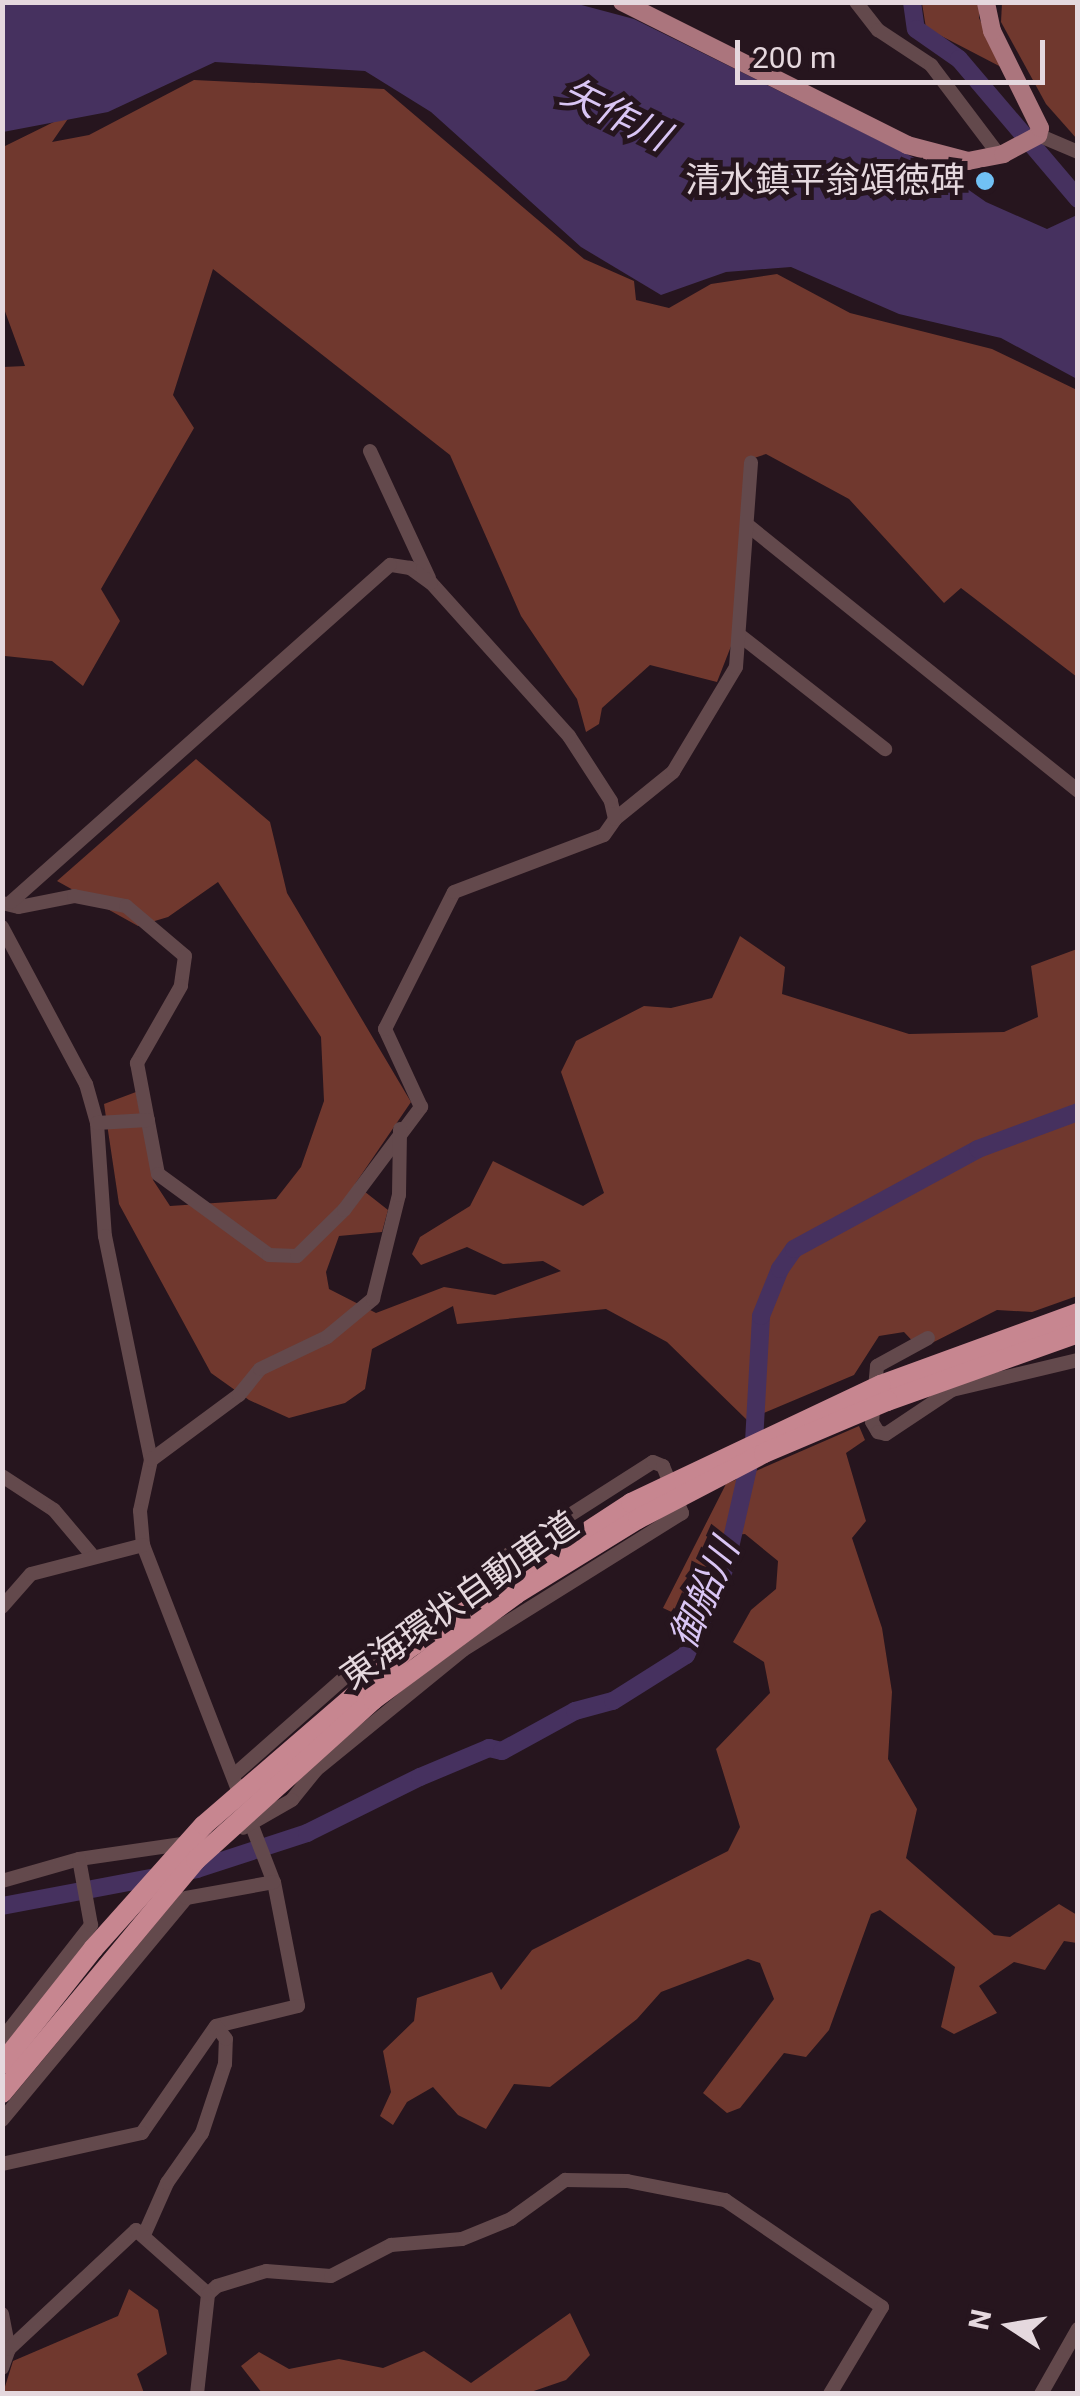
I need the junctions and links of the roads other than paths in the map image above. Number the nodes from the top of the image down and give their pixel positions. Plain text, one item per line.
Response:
1 (622, 2) edge
2 (856, 2) edge
3 (986, 2) edge
4 (1038, 135) junction
5 (1078, 152) edge
6 (1001, 155) junction
7 (370, 452) dead end
8 (751, 462) dead end
9 (750, 527) junction
10 (431, 584) junction
11 (742, 637) junction
12 (885, 749) dead end
13 (1078, 791) edge
14 (615, 819) junction
15 (7, 902) edge
16 (2, 927) edge
17 (148, 1120) junction
18 (97, 1123) junction
19 (400, 1128) junction
20 (1078, 1313) edge
21 (1078, 1334) edge
22 (928, 1338) dead end
23 (1078, 1360) edge
24 (884, 1393) junction
25 (151, 1460) junction
26 (2, 1476) edge
27 (143, 1545) junction
28 (512, 1552) junction
29 (91, 1554) junction
30 (535, 1602) junction
31 (2, 1607) edge
32 (370, 1655) junction
33 (391, 1709) junction
34 (234, 1774) junction
35 (252, 1829) junction
36 (80, 1863) junction
37 (271, 1875) junction
38 (2, 1881) edge
39 (70, 1955) junction
40 (116, 1981) junction
41 (216, 2026) junction
42 (2, 2039) edge
43 (2, 2064) edge
44 (2, 2093) edge
45 (4, 2117) edge
46 (2, 2164) edge
47 (144, 2234) junction
48 (208, 2294) junction
49 (2, 2314) edge
50 (1078, 2330) edge
51 (9, 2349) junction
52 (2, 2368) edge
53 (196, 2394) edge
54 (830, 2394) edge
55 (1041, 2394) edge

1 - 6 main road
2 - 6 street
3 - 4 main road
4 - 5 street
4 - 6 main road
7 - 10 street
8 - 9 street
9 - 11 street
9 - 13 street
10 - 14 street
10 - 15 street
11 - 12 street
11 - 14 street
14 - 19 street
15 - 17 street
16 - 18 street
17 - 18 street
17 - 19 street
18 - 25 street
19 - 25 street
20 - 24 highway, 東海環状自動車道
21 - 24 highway, 東海環状自動車道
22 - 23 street
24 - 43 highway, 東海環状自動車道, bridge
24 - 44 highway, 東海環状自動車道, bridge
25 - 27 street
26 - 29 street
27 - 29 street
27 - 34 street
28 - 30 street
28 - 30 street
28 - 32 street
29 - 31 street
30 - 33 street
32 - 33 street
32 - 34 street
33 - 35 street
34 - 35 street
35 - 36 street
35 - 37 street
36 - 38 street
36 - 39 street
37 - 40 street
37 - 41 street
39 - 40 street
39 - 42 street
40 - 45 street
41 - 46 street
41 - 47 street
47 - 48 street
47 - 51 street
48 - 53 street
48 - 54 street
49 - 51 street
50 - 55 street
51 - 52 street

